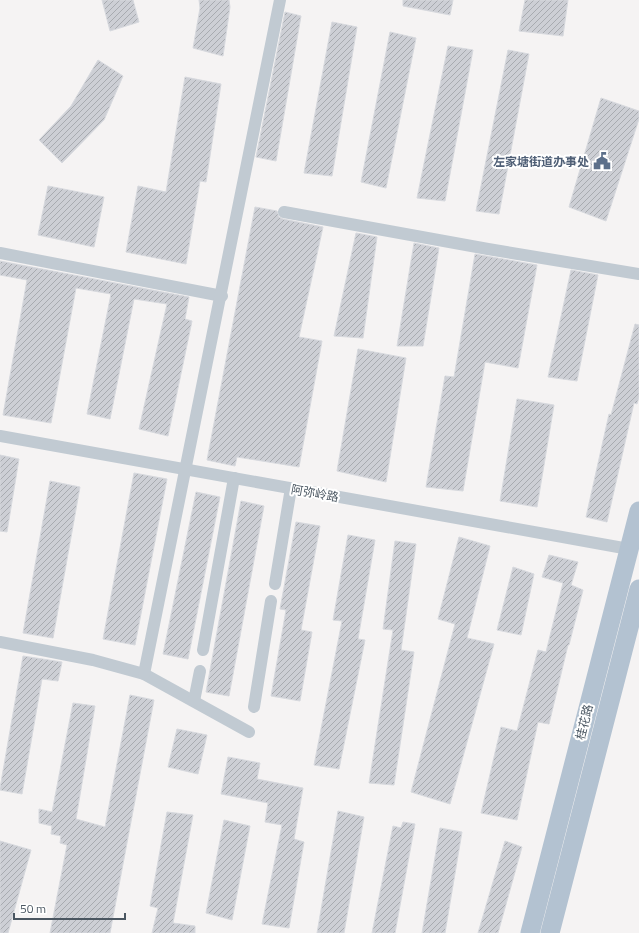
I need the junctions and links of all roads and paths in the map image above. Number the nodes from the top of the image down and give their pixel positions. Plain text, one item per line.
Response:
1 (280, 0) edge
2 (284, 212) dead end
3 (0, 253) edge
4 (639, 274) edge
5 (222, 296) junction
6 (0, 436) edge
7 (186, 470) junction
8 (234, 478) junction
9 (291, 488) junction
10 (639, 511) edge
11 (629, 549) junction
12 (275, 584) dead end
13 (639, 589) edge
14 (271, 601) dead end
15 (0, 642) edge
16 (203, 650) dead end
17 (200, 670) dead end
18 (144, 674) junction
19 (194, 701) junction
20 (254, 707) dead end
21 (249, 732) dead end
22 (530, 933) edge
23 (550, 933) edge

1 - 5 street
2 - 4 street
3 - 5 street
5 - 7 street
6 - 7 street, 阿弥岭路
7 - 8 street, 阿弥岭路
7 - 18 street
8 - 9 street, 阿弥岭路
8 - 16 street
9 - 11 street, 阿弥岭路
9 - 12 street
10 - 11 main road, 桂花路
11 - 22 main road, 桂花路
13 - 23 main road, 桂花路
14 - 20 street
15 - 18 street
17 - 19 street
18 - 19 street
19 - 21 street

